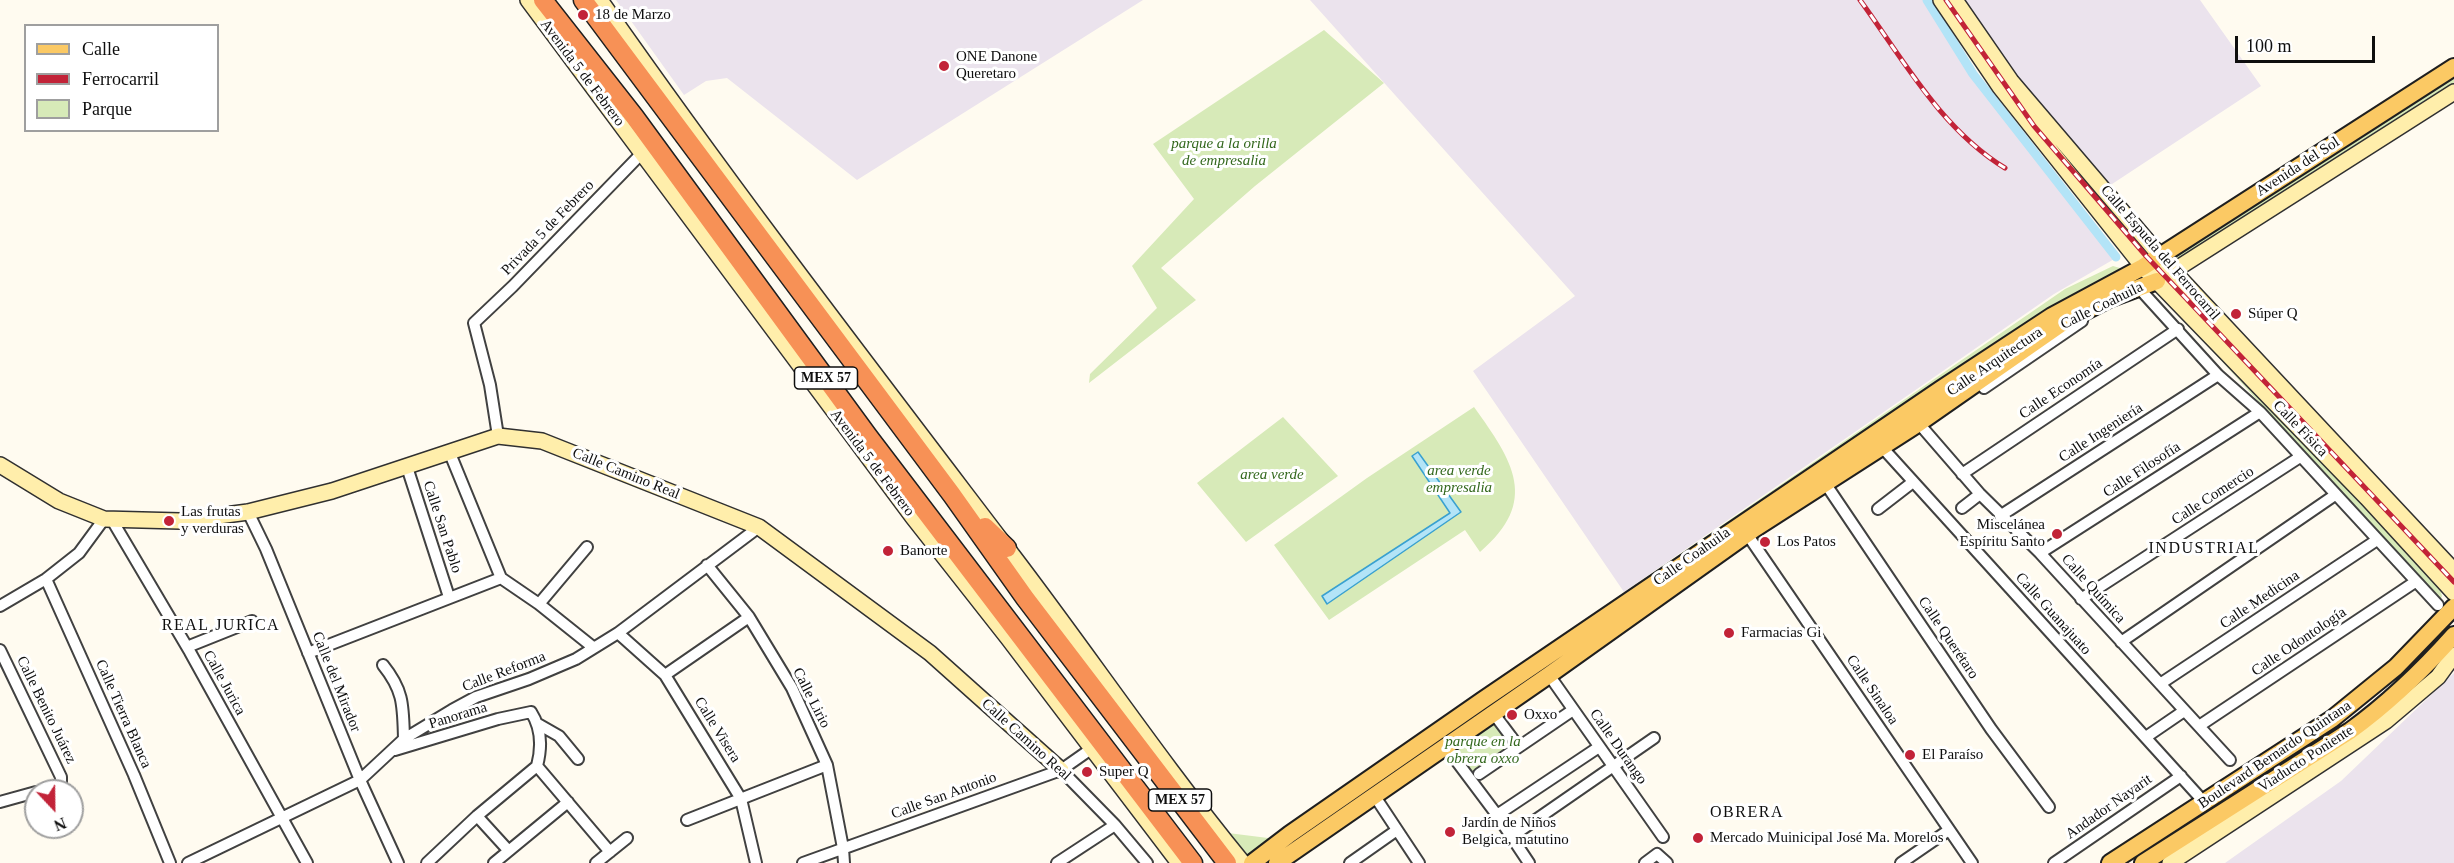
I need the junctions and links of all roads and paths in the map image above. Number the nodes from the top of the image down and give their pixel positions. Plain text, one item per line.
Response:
1 (528, 0) edge
2 (543, 0) edge
3 (583, 0) edge
4 (600, 0) edge
5 (1941, 0) edge
6 (1955, 0) edge
7 (2454, 68) edge
8 (2454, 92) edge
9 (642, 153) junction
10 (2160, 255) junction
11 (2143, 267) junction
12 (2173, 271) junction
13 (802, 276) junction
14 (2157, 281) junction
15 (2138, 287) junction
16 (2108, 292) junction
17 (2178, 329) junction
18 (838, 343) junction
19 (802, 345) junction
20 (2218, 375) junction
21 (2260, 412) junction
22 (836, 414) junction
23 (1917, 421) junction
24 (498, 436) junction
25 (1881, 446) junction
26 (449, 451) junction
27 (2300, 457) junction
28 (0, 465) edge
29 (406, 467) junction
30 (1962, 474) junction
31 (1913, 482) junction
32 (1825, 483) junction
33 (1980, 494) junction
34 (952, 495) junction
35 (2335, 495) junction
36 (1962, 508) dead end
37 (1878, 509) dead end
38 (248, 512) junction
39 (912, 516) junction
40 (2000, 516) junction
41 (108, 519) junction
42 (759, 527) junction
43 (1747, 534) junction
44 (2377, 540) junction
45 (951, 544) junction
46 (587, 547) dead end
47 (1007, 548) junction
48 (2040, 553) junction
49 (707, 565) junction
50 (2454, 571) edge
51 (501, 578) junction
52 (46, 579) junction
53 (2415, 582) junction
54 (2454, 593) edge
55 (449, 597) junction
56 (2081, 598) junction
57 (539, 604) junction
58 (0, 606) edge
59 (2446, 606) edge
60 (748, 617) junction
61 (252, 621) dead end
62 (618, 633) junction
63 (2454, 635) edge
64 (2121, 642) junction
65 (187, 647) junction
66 (594, 648) junction
67 (0, 650) edge
68 (308, 653) junction
69 (2454, 655) edge
70 (383, 665) dead end
71 (665, 675) junction
72 (1549, 675) junction
73 (2160, 684) junction
74 (1573, 710) junction
75 (2184, 711) junction
76 (1494, 714) junction
77 (538, 724) junction
78 (2199, 726) junction
79 (2146, 737) junction
80 (1654, 738) dead end
81 (404, 739) junction
82 (1518, 746) junction
83 (1446, 747) junction
84 (1599, 747) junction
85 (1091, 749) junction
86 (395, 750) junction
87 (578, 759) dead end
88 (2230, 760) dead end
89 (827, 765) junction
90 (537, 766) junction
91 (1613, 766) junction
92 (1061, 770) junction
93 (1479, 774) dead end
94 (2181, 776) junction
95 (61, 779) edge
96 (360, 780) junction
97 (24, 795) edge
98 (1374, 795) junction
99 (741, 799) junction
100 (0, 802) edge
101 (568, 802) junction
102 (2204, 802) junction
103 (2049, 807) dead end
104 (1497, 815) junction
105 (477, 816) junction
106 (281, 819) junction
107 (687, 820) dead end
108 (1115, 825) junction
109 (1397, 830) junction
110 (1949, 830) junction
111 (1511, 837) junction
112 (1663, 837) dead end
113 (627, 838) dead end
114 (843, 848) junction
115 (508, 850) junction
116 (610, 852) junction
117 (1273, 859) edge
118 (170, 863) edge
119 (188, 863) edge
120 (307, 863) edge
121 (398, 863) edge
122 (427, 863) edge
123 (494, 863) edge
124 (596, 863) edge
125 (756, 863) edge
126 (803, 863) edge
127 (844, 863) edge
128 (1057, 863) edge
129 (1147, 863) edge
130 (1179, 863) edge
131 (1193, 863) edge
132 (1227, 863) edge
133 (1243, 863) edge
134 (1252, 863) edge
135 (1350, 863) edge
136 (1419, 863) edge
137 (1529, 863) edge
138 (1645, 863) edge
139 (1666, 863) edge
140 (1901, 863) edge
141 (1972, 863) edge
142 (2054, 863) edge
143 (2110, 863) edge
144 (2143, 863) edge
145 (2170, 863) edge

1 - 9 street, Avenida 5 de Febrero
2 - 19 highway, Avenida 5 de Febrero / MEX 57
3 - 18 highway, MEX 57
4 - 13 street
5 - 11 street, Calle Espuela del Ferrocarril
6 - 10 street, Calle Espuela del Ferrocarril
7 - 10 main road, Avenida del Sol
8 - 12 street, Avenida del Sol
9 - 22 street, Avenida 5 de Febrero
9 - 24 street, Privada 5 de Febrero
10 - 11 main road, Avenida del Sol
10 - 12 street, Calle Espuela del Ferrocarril
11 - 14 street, Calle Física
11 - 16 main road, Calle Coahuila
12 - 14 street, Avenida del Sol
12 - 50 street, Calle Espuela del Ferrocarril
13 - 18 highway
13 - 47 street
14 - 15 main road, Calle Coahuila
14 - 54 street, Calle Física
15 - 16 main road, Calle Coahuila
15 - 17 street
16 - 23 main road, Calle Coahuila
17 - 20 street, Calle Física
17 - 30 street, Calle Economía
18 - 34 highway, MEX 57
19 - 22 highway
19 - 45 highway, Avenida 5 de Febrero / MEX 57
20 - 21 street, Calle Física
20 - 40 street, Calle Ingeniería
21 - 27 street, Calle Física
21 - 48 street, Calle Filosofía
22 - 39 street, Avenida 5 de Febrero
23 - 25 main road, Calle Coahuila
23 - 30 street, Calle Química
23 - 117 main road, Calle Coahuila
24 - 26 street, Calle Camino Real
24 - 42 street, Calle Camino Real
25 - 31 street, Calle Guanajuato
25 - 32 main road, Calle Coahuila
26 - 29 street, Calle Camino Real
26 - 51 street
27 - 35 street, Calle Física
27 - 56 street, Calle Comercio
28 - 41 street, Calle Camino Real
29 - 38 street, Calle Camino Real
29 - 55 street, Calle San Pablo
30 - 33 street, Calle Química
31 - 37 street
31 - 79 street, Calle Guanajuato
32 - 43 main road, Calle Coahuila
32 - 103 street, Calle Querétaro
33 - 36 street
33 - 40 street, Calle Química
34 - 47 highway
34 - 132 highway, MEX 57
35 - 44 street, Calle Física
35 - 64 street
38 - 41 street, Calle Camino Real
38 - 68 street, Calle del Mirador
39 - 45 highway
39 - 85 street, Avenida 5 de Febrero
40 - 48 street, Calle Química
41 - 52 street
41 - 65 street, Calle Jurica
42 - 49 street, Calle Reforma
42 - 92 street, Calle Camino Real
43 - 72 main road, Calle Coahuila
43 - 110 street, Calle Sinaloa
44 - 53 street, Calle Física
44 - 73 street, Calle Medicina
45 - 131 highway, Avenida 5 de Febrero / MEX 57
46 - 57 street
47 - 133 street
48 - 56 street, Calle Química
49 - 60 street, Calle Lirio
49 - 62 street, Calle Reforma
51 - 55 street
51 - 57 street
52 - 58 street
52 - 118 street, Calle Tierra Blanca
53 - 59 street, Calle Física
53 - 78 street, Calle Odontología
55 - 68 street
56 - 64 street, Calle Química
57 - 66 street
59 - 102 main road, Boulevard Bernardo Quintana
60 - 71 street
60 - 89 street, Calle Lirio
61 - 65 street
62 - 66 street, Calle Reforma
62 - 71 street, Calle Visera
63 - 144 main road, Viaducto Poniente
64 - 73 street, Calle Química
65 - 106 street, Calle Jurica
66 - 81 street, Calle Reforma
67 - 95 street, Calle Benito Juárez
68 - 96 street, Calle del Mirador
69 - 145 street
70 - 81 street
71 - 99 street, Calle Visera
72 - 74 street, Calle Durango
72 - 76 main road, Calle Coahuila
73 - 75 street, Calle Química
74 - 82 street
74 - 84 street, Calle Durango
75 - 78 street, Calle Química
75 - 79 street
76 - 82 street
76 - 83 main road, Calle Coahuila
77 - 86 street, Panorama
77 - 87 street
77 - 90 street
78 - 88 street, Calle Química
79 - 94 street, Calle Guanajuato
80 - 91 street
81 - 86 street, Calle Reforma
82 - 93 street
83 - 98 main road, Calle Coahuila
83 - 104 street
84 - 91 street, Calle Durango
84 - 104 street
85 - 92 street, Calle San Antonio
85 - 130 street, Avenida 5 de Febrero
86 - 96 street, Calle Reforma
89 - 99 street
89 - 114 street, Calle Lirio
90 - 101 street
90 - 105 street
91 - 111 street
91 - 112 street, Calle Durango
92 - 108 street, Calle Camino Real
92 - 114 street, Calle San Antonio
94 - 102 street, Calle Guanajuato
94 - 142 street, Andador Nayarit
96 - 106 street, Calle Reforma
96 - 121 street, Calle del Mirador
97 - 100 street
98 - 109 street
98 - 117 main road, Calle Coahuila
99 - 107 street
99 - 125 street, Calle Visera
101 - 115 street
101 - 116 street
102 - 143 main road, Boulevard Bernardo Quintana
104 - 111 street
105 - 115 street
105 - 122 street
106 - 119 street, Calle Reforma
106 - 120 street, Calle Jurica
108 - 128 street
108 - 129 street, Calle Camino Real
109 - 135 street
109 - 136 street
110 - 140 street
110 - 141 street, Calle Sinaloa
111 - 137 street
113 - 116 street
114 - 126 street, Calle San Antonio
114 - 127 street, Calle Lirio
115 - 123 street
116 - 124 street
117 - 134 main road, Calle Coahuila
138 - 139 street

